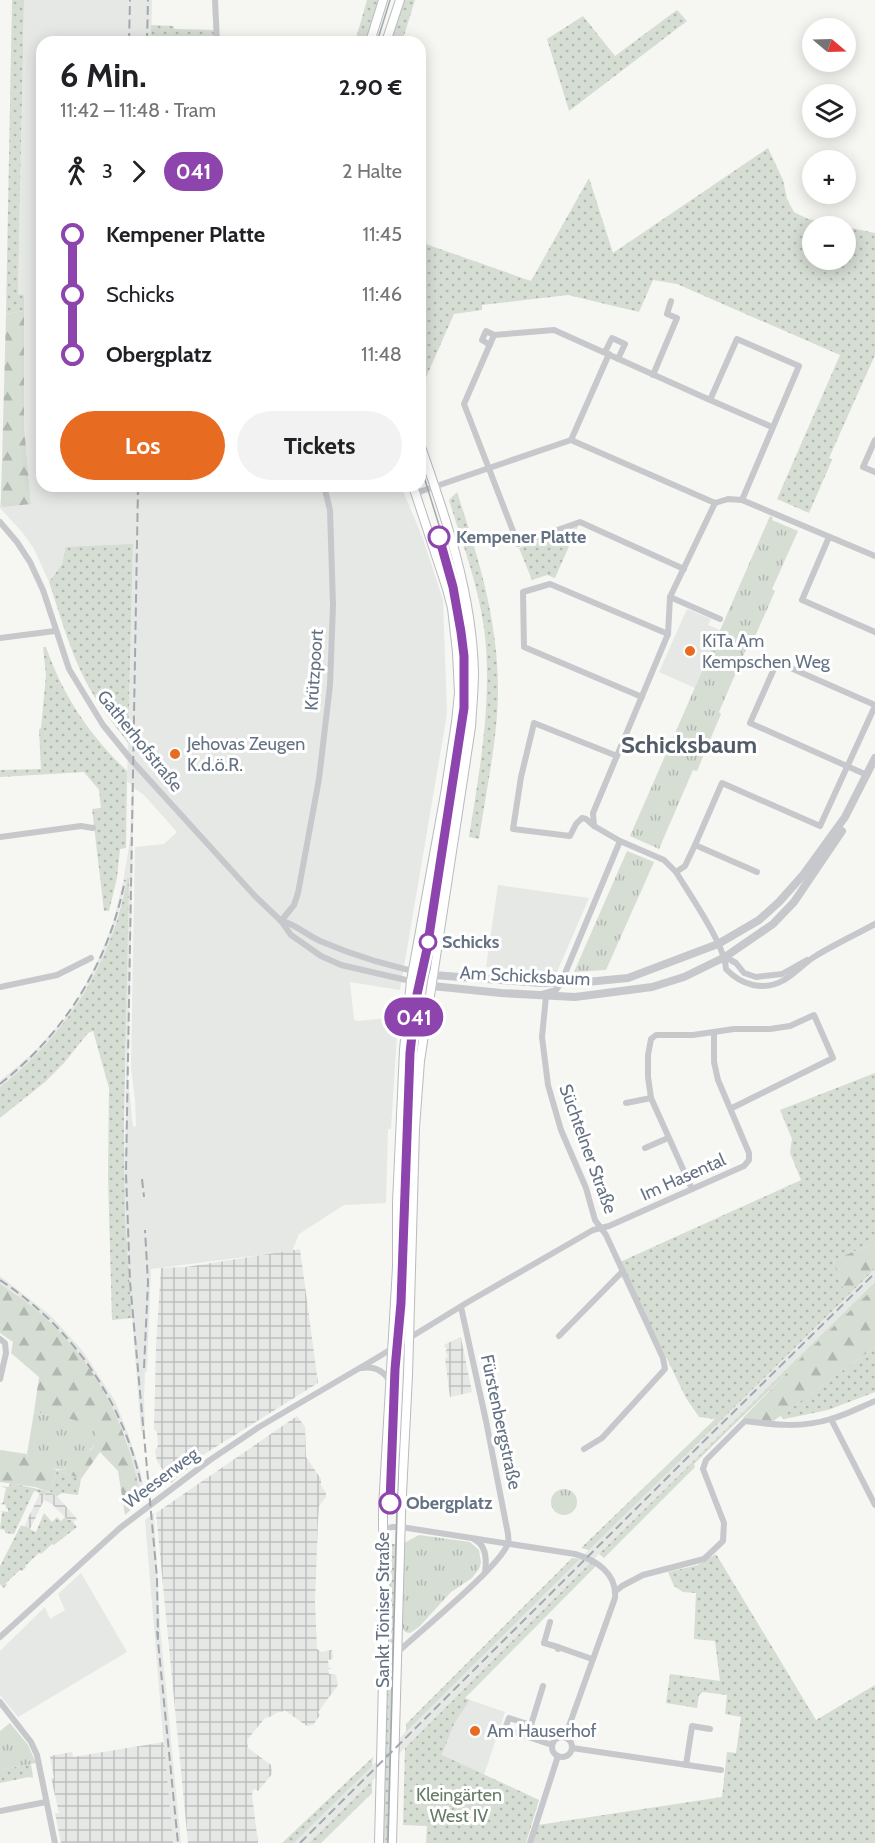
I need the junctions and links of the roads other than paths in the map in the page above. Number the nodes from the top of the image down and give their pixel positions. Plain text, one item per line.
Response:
1 (215, 0) edge
2 (383, 0) edge
3 (400, 0) edge
4 (217, 36) edge
5 (372, 36) edge
6 (388, 36) edge
7 (671, 301) dead end
8 (607, 353) junction
9 (618, 359) junction
10 (653, 375) junction
11 (710, 400) junction
12 (772, 427) junction
13 (571, 440) junction
14 (875, 440) edge
15 (426, 461) edge
16 (488, 467) junction
17 (875, 472) edge
18 (435, 487) junction
19 (426, 488) edge
20 (326, 492) edge
21 (416, 492) edge
22 (742, 500) junction
23 (715, 503) junction
24 (0, 522) edge
25 (829, 537) junction
26 (875, 556) edge
27 (684, 568) junction
28 (670, 597) junction
29 (720, 619) dead end
30 (55, 631) junction
31 (875, 632) edge
32 (668, 634) junction
33 (0, 638) edge
34 (642, 697) junction
35 (875, 705) edge
36 (617, 756) junction
37 (875, 758) edge
38 (848, 766) junction
39 (867, 775) junction
40 (856, 798) junction
41 (594, 826) junction
42 (93, 828) dead end
43 (0, 837) edge
44 (620, 841) junction
45 (695, 845) junction
46 (676, 872) junction
47 (757, 872) dead end
48 (281, 921) junction
49 (875, 924) edge
50 (718, 944) junction
51 (725, 957) junction
52 (91, 958) dead end
53 (811, 959) junction
54 (412, 971) junction
55 (433, 975) junction
56 (411, 981) junction
57 (561, 983) junction
58 (432, 986) junction
59 (0, 987) edge
60 (537, 995) junction
61 (546, 996) junction
62 (714, 1032) junction
63 (651, 1098) junction
64 (626, 1103) dead end
65 (732, 1108) junction
66 (668, 1138) junction
67 (645, 1148) dead end
68 (692, 1189) junction
69 (601, 1228) junction
70 (622, 1272) junction
71 (461, 1307) junction
72 (560, 1336) dead end
73 (409, 1338) junction
74 (0, 1339) edge
75 (392, 1349) junction
76 (359, 1369) junction
77 (0, 1379) edge
78 (390, 1382) junction
79 (875, 1401) edge
80 (831, 1419) junction
81 (584, 1449) dead end
82 (875, 1505) edge
83 (401, 1527) junction
84 (383, 1530) junction
85 (470, 1538) junction
86 (508, 1543) junction
87 (485, 1572) junction
88 (616, 1591) junction
89 (550, 1622) dead end
90 (0, 1637) edge
91 (543, 1643) junction
92 (541, 1650) dead end
93 (398, 1652) junction
94 (592, 1659) junction
95 (543, 1686) dead end
96 (0, 1702) edge
97 (531, 1725) junction
98 (710, 1729) dead end
99 (527, 1737) junction
100 (565, 1737) junction
101 (552, 1744) junction
102 (572, 1749) junction
103 (558, 1756) junction
104 (686, 1765) junction
105 (721, 1770) dead end
106 (46, 1802) junction
107 (0, 1810) edge
108 (55, 1843) edge
109 (379, 1843) edge
110 (392, 1843) edge
111 (530, 1843) edge

1 - 4 street
2 - 5 main road
3 - 6 main road
7 - 10 street
8 - 9 street
8 - 9 street
8 - 13 street
8 - 16 street
9 - 10 street
10 - 11 street
11 - 12 street
11 - 12 street
12 - 22 street
13 - 16 street
13 - 23 street
14 - 17 street
15 - 18 main road, Sankt Töniser Straße
16 - 18 street
16 - 27 street
18 - 19 street
18 - 55 main road, Sankt Töniser Straße
20 - 48 street, Krützpoort
21 - 54 main road, Sankt Töniser Straße
22 - 23 street
22 - 25 street
23 - 27 street
24 - 30 street, Gatherhofstraße
25 - 26 street
25 - 31 street
27 - 28 street
28 - 29 street
28 - 32 street
30 - 33 street
30 - 48 street, Gatherhofstraße
32 - 34 street
32 - 34 street
34 - 36 street
35 - 38 street
35 - 38 street
36 - 41 street
36 - 41 street
37 - 39 street, Am Schicksbaum
38 - 39 street
38 - 45 street
39 - 40 street, Am Schicksbaum
40 - 50 street, Am Schicksbaum
40 - 51 street, Am Schicksbaum
41 - 44 street
42 - 43 street
44 - 46 street
44 - 57 street
45 - 46 street
45 - 47 street
46 - 50 street
48 - 54 street, Gatherhofstraße
48 - 56 street, Gatherhofstraße
49 - 53 street
50 - 51 street
50 - 57 street, Am Schicksbaum
51 - 53 street
51 - 53 street
51 - 61 street, Am Schicksbaum
52 - 59 street
54 - 55 street, Gatherhofstraße
54 - 56 main road, Sankt Töniser Straße
55 - 57 street, Am Schicksbaum
55 - 58 main road, Sankt Töniser Straße
56 - 58 street
56 - 75 main road, Sankt Töniser Straße
57 - 60 street
58 - 60 street, Am Schicksbaum
58 - 73 main road, Sankt Töniser Straße
60 - 61 street, Am Schicksbaum
61 - 69 street, Süchtelner Straße
62 - 63 street
62 - 65 street, Im Hasental
62 - 65 street
63 - 64 street
63 - 66 street
65 - 68 street, Im Hasental
66 - 67 street
66 - 68 street
68 - 69 street, Im Hasental
69 - 70 street, Süchtelner Straße
69 - 71 street, Weeserweg
70 - 72 street
70 - 81 street, Süchtelner Straße
71 - 73 street, Weeserweg
71 - 86 street, Fürstenbergstraße
73 - 75 street, Weeserweg
73 - 83 main road, Sankt Töniser Straße
74 - 77 street
75 - 76 street, Weeserweg
75 - 78 main road, Sankt Töniser Straße
76 - 78 street
76 - 90 street, Weeserweg
78 - 84 main road, Sankt Töniser Straße
79 - 80 street
80 - 82 street
80 - 88 street
83 - 84 street
83 - 85 street
83 - 93 main road, Sankt Töniser Straße
84 - 109 main road, Sankt Töniser Straße
85 - 86 street
85 - 87 street
86 - 87 street
86 - 88 street
87 - 93 street
88 - 94 street
89 - 91 street
91 - 92 street
91 - 94 street
93 - 110 main road, Sankt Töniser Straße
94 - 100 street
95 - 97 street
96 - 106 street
97 - 99 street
97 - 99 street
98 - 104 street
99 - 101 street
100 - 101 street
100 - 102 street
101 - 103 street
102 - 103 street
102 - 104 street
103 - 111 street
104 - 105 street
106 - 107 street
106 - 108 street

